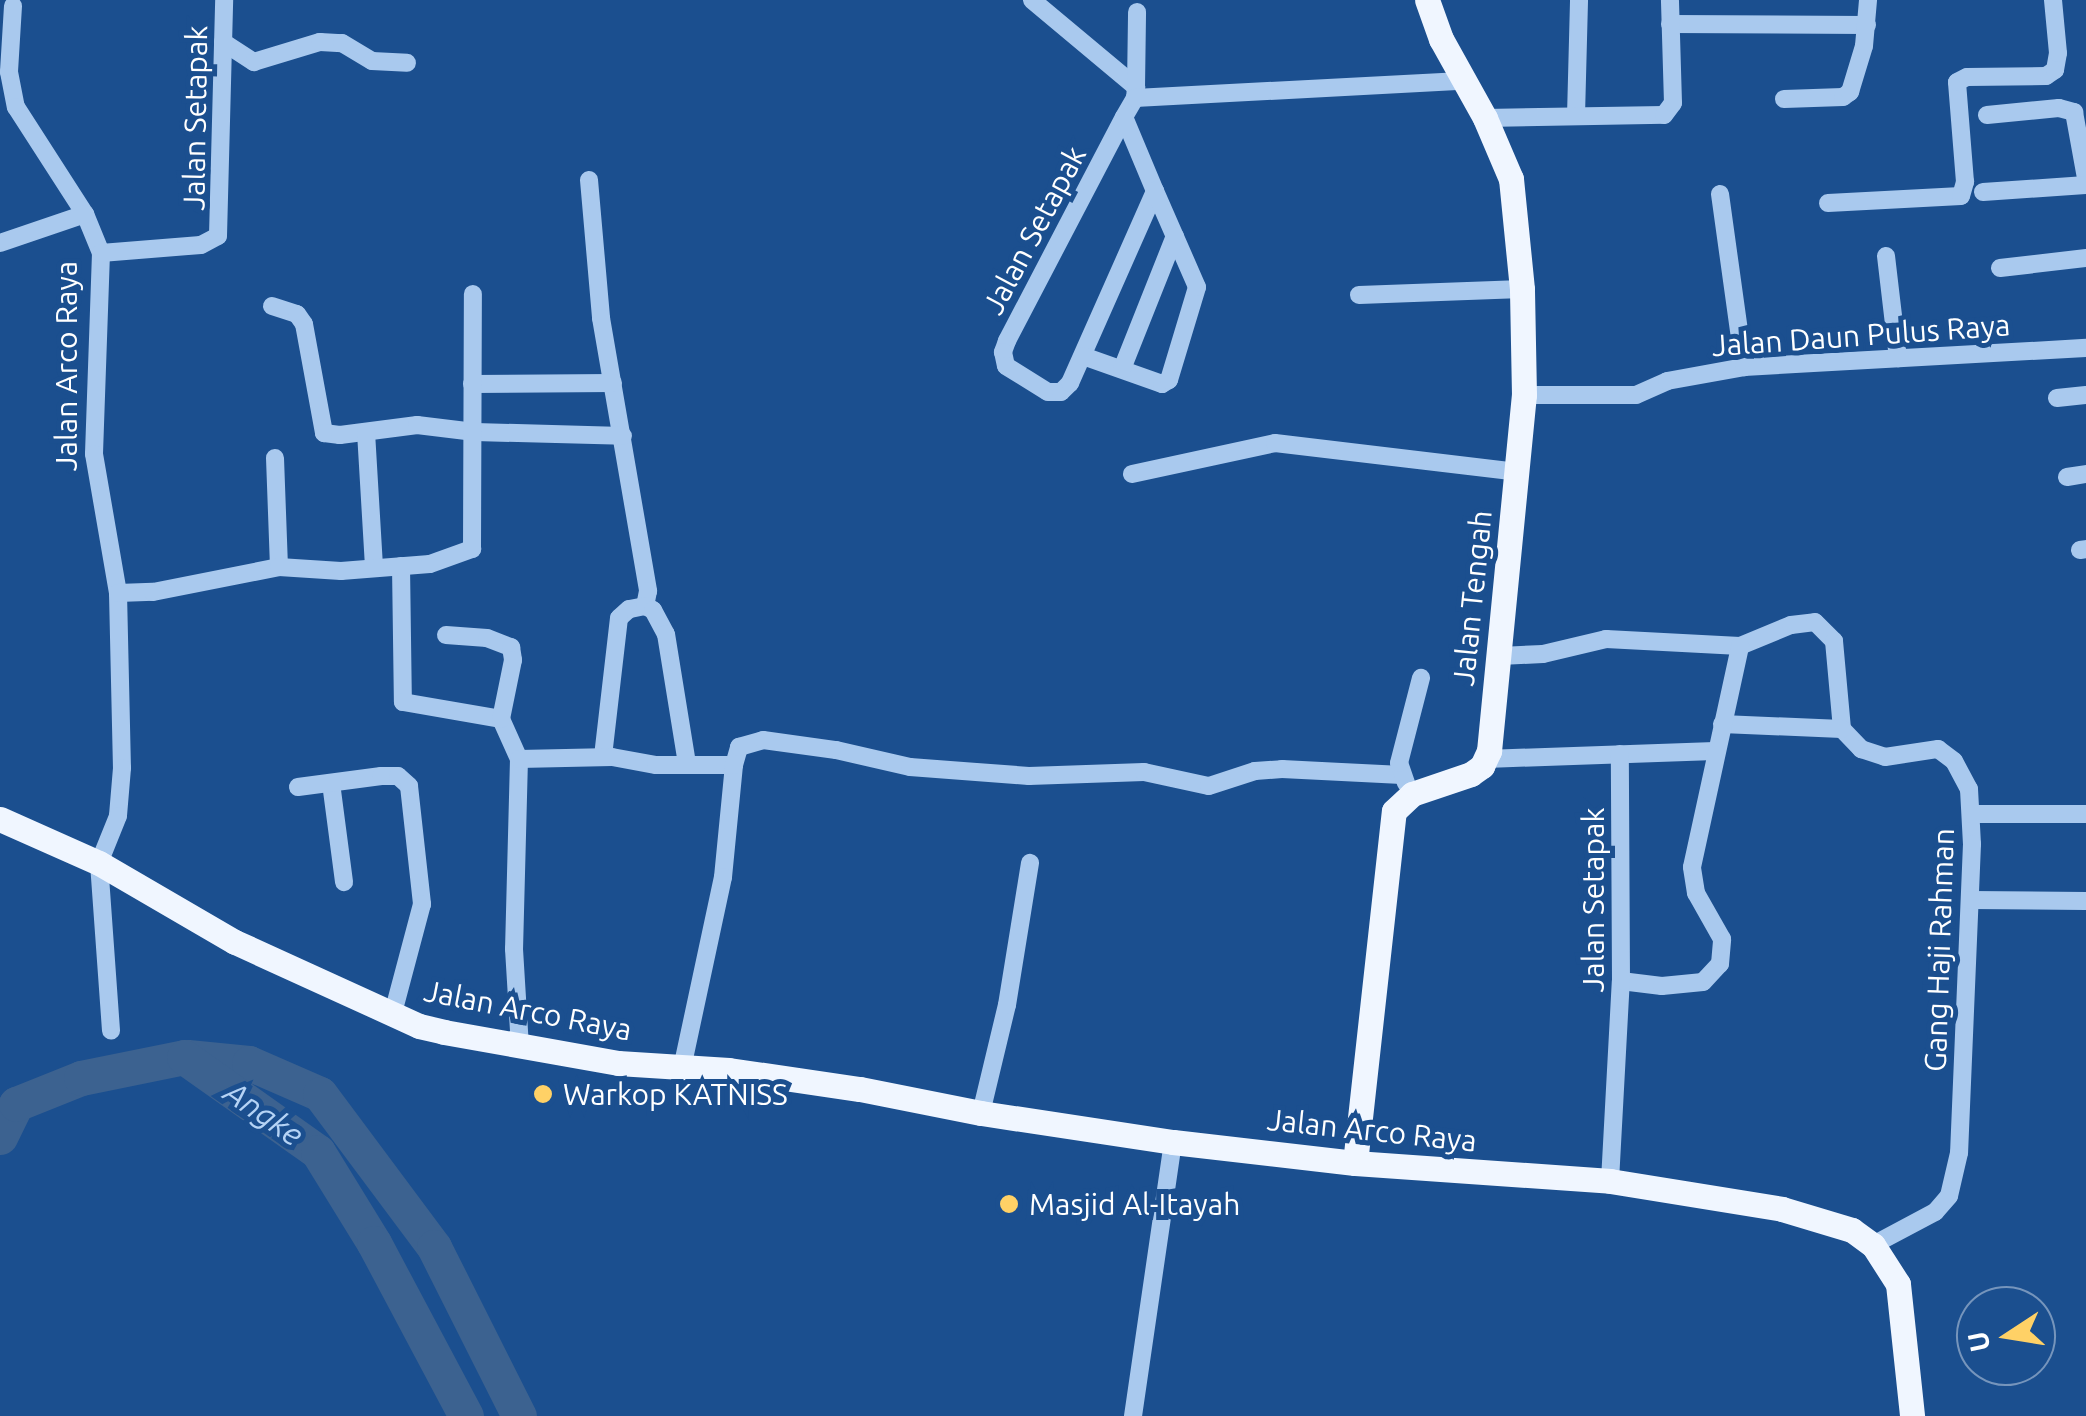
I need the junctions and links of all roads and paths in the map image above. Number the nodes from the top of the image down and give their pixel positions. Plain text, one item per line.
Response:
1 (224, 0) edge
2 (1032, 0) edge
3 (1427, 0) edge
4 (1579, 0) edge
5 (1670, 0) edge
6 (1868, 0) edge
7 (2053, 0) edge
8 (11, 4) edge
9 (1136, 12) dead end
10 (1670, 24) junction
11 (1867, 25) junction
12 (223, 42) junction
13 (407, 63) dead end
14 (1462, 81) junction
15 (1136, 92) junction
16 (1784, 99) dead end
17 (1987, 115) dead end
18 (1576, 116) junction
19 (1124, 117) junction
20 (1485, 118) junction
21 (2082, 118) edge
22 (589, 180) dead end
23 (2086, 181) edge
24 (1156, 191) junction
25 (1983, 192) dead end
26 (1720, 194) dead end
27 (1828, 203) dead end
28 (85, 214) junction
29 (1175, 236) junction
30 (0, 243) edge
31 (101, 253) junction
32 (1886, 256) dead end
33 (2086, 258) edge
34 (2000, 268) dead end
35 (1522, 289) junction
36 (473, 294) dead end
37 (1359, 296) dead end
38 (272, 306) dead end
39 (2086, 348) edge
40 (1083, 356) junction
41 (1898, 358) junction
42 (1744, 367) junction
43 (1122, 369) junction
44 (614, 383) junction
45 (472, 384) junction
46 (1524, 394) junction
47 (2086, 395) edge
48 (2058, 398) dead end
49 (366, 432) junction
50 (475, 432) junction
51 (623, 436) junction
52 (276, 458) dead end
53 (1517, 472) junction
54 (1132, 474) dead end
55 (402, 566) junction
56 (279, 567) junction
57 (374, 567) junction
58 (118, 593) junction
59 (645, 606) junction
60 (446, 635) dead end
61 (1740, 646) junction
62 (1500, 656) junction
63 (1421, 678) dead end
64 (501, 718) junction
65 (1722, 724) junction
66 (1842, 728) junction
67 (1715, 752) junction
68 (1620, 754) junction
69 (603, 757) junction
70 (1486, 758) junction
71 (519, 759) junction
72 (687, 764) junction
73 (734, 765) junction
74 (331, 782) junction
75 (1407, 784) junction
76 (298, 787) dead end
77 (1970, 814) junction
78 (2086, 814) edge
79 (0, 818) edge
80 (99, 863) junction
81 (1030, 863) dead end
82 (344, 882) dead end
83 (1970, 900) junction
84 (2086, 901) edge
85 (1621, 981) junction
86 (392, 1013) junction
87 (111, 1031) dead end
88 (520, 1048) junction
89 (682, 1068) junction
90 (981, 1114) junction
91 (1173, 1142) junction
92 (1356, 1163) junction
93 (1610, 1181) junction
94 (1874, 1244) junction
95 (1133, 1416) edge
96 (1912, 1416) edge

1 - 12 street, Jalan Setapak
2 - 15 street
3 - 14 main road, Jalan Tengah
4 - 18 street
5 - 10 street
6 - 11 street
7 - 27 street
8 - 28 street, Jalan Arco Raya
9 - 15 street
10 - 11 street
10 - 18 street
11 - 16 street
12 - 13 street
12 - 31 street, Jalan Setapak
14 - 15 street
14 - 20 main road, Jalan Tengah
15 - 19 street, Jalan Setapak
17 - 21 street
18 - 20 street
19 - 24 street, Jalan Setapak
19 - 40 street, Jalan Setapak
20 - 35 main road, Jalan Tengah
21 - 23 street
22 - 44 street
23 - 25 street
24 - 29 street
24 - 40 street, Jalan Setapak
26 - 42 street
28 - 30 street
28 - 31 street, Jalan Arco Raya
29 - 43 street
29 - 43 street
31 - 58 street, Jalan Arco Raya
32 - 41 street
33 - 34 street
35 - 37 street
35 - 46 main road, Jalan Tengah
36 - 45 street
38 - 49 street
39 - 41 street, Jalan Daun Pulus Raya
40 - 43 street
41 - 42 street, Jalan Daun Pulus Raya
42 - 46 street, Jalan Daun Pulus Raya
44 - 45 street
44 - 51 street
45 - 50 street
46 - 53 main road, Jalan Tengah
47 - 48 street
49 - 50 street
49 - 57 street
50 - 51 street
50 - 55 street
51 - 59 street
52 - 56 street
53 - 54 street
53 - 62 main road, Jalan Tengah
55 - 57 street
55 - 64 street
56 - 57 street
56 - 58 street
58 - 80 street, Jalan Arco Raya
59 - 69 street
59 - 72 street
60 - 64 street
61 - 62 street
61 - 65 street
61 - 66 street
62 - 70 main road, Jalan Tengah
63 - 75 street
64 - 71 street
65 - 66 street
65 - 67 street
66 - 77 street, Gang Haji Rahman
67 - 68 street
67 - 85 street
68 - 70 street
68 - 85 street, Jalan Setapak
69 - 71 street
69 - 72 street
70 - 75 main road
71 - 88 street
72 - 73 street
73 - 75 street
73 - 89 street
74 - 76 street
74 - 82 street
74 - 86 street
75 - 92 main road
77 - 78 street
77 - 83 street, Gang Haji Rahman
79 - 80 main road, Jalan Arco Raya
80 - 86 main road, Jalan Arco Raya
80 - 87 street
81 - 90 street
83 - 84 street
83 - 94 street, Gang Haji Rahman
85 - 93 street, Jalan Setapak
86 - 88 main road, Jalan Arco Raya
88 - 89 main road, Jalan Arco Raya
89 - 90 main road, Jalan Arco Raya
90 - 91 main road, Jalan Arco Raya
91 - 92 main road, Jalan Arco Raya
91 - 95 street
92 - 93 main road, Jalan Arco Raya
93 - 94 main road, Jalan Arco Raya
94 - 96 main road

